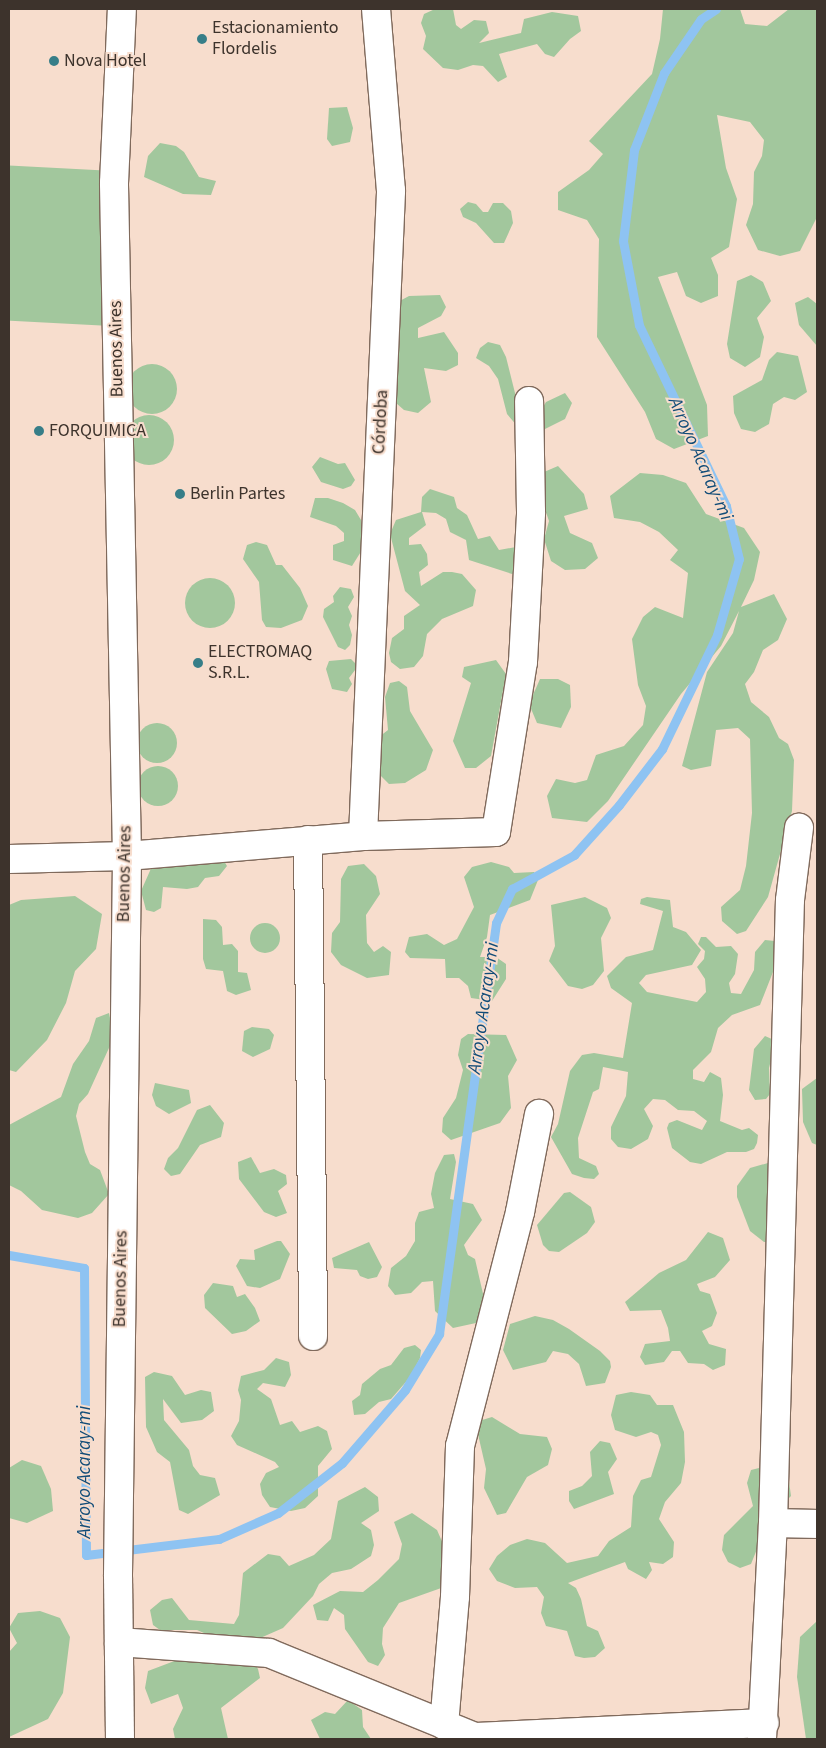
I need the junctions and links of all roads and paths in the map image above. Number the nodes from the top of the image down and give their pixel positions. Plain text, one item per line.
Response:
1 (122, 9) edge
2 (376, 9) edge
3 (529, 401) dead end
4 (799, 828) dead end
5 (362, 836) junction
6 (308, 840) junction
7 (127, 856) junction
8 (9, 859) edge
9 (539, 1114) dead end
10 (313, 1336) dead end
11 (774, 1523) junction
12 (817, 1524) edge
13 (119, 1642) junction
14 (444, 1725) junction
15 (764, 1731) edge
16 (474, 1738) edge
17 (120, 1739) edge

1 - 7 street, Buenos Aires
2 - 5 street, Córdoba
3 - 5 street
4 - 11 street
5 - 6 street
6 - 7 street
6 - 10 street
7 - 8 street
7 - 13 street, Buenos Aires
9 - 14 street
11 - 12 street
11 - 15 street
13 - 14 street
13 - 17 street, Buenos Aires
14 - 16 street
15 - 16 street

